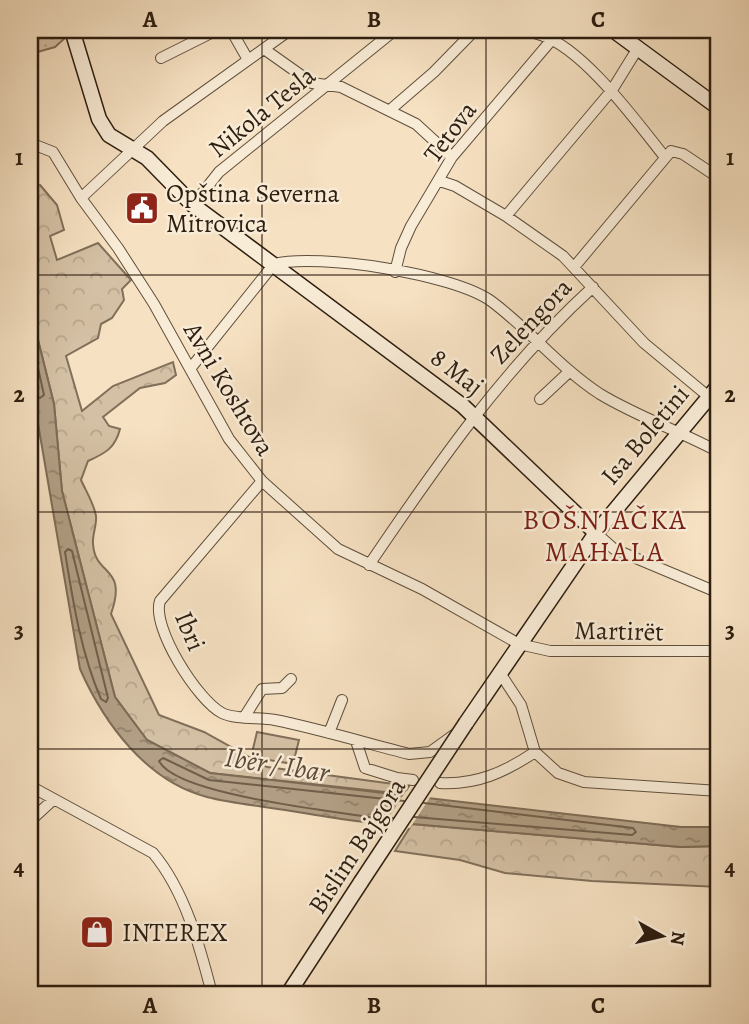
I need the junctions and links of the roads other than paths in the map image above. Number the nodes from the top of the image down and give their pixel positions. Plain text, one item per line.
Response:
1 (72, 30) edge
2 (217, 30) edge
3 (230, 30) edge
4 (290, 30) edge
5 (396, 30) edge
6 (475, 30) edge
7 (498, 30) edge
8 (560, 30) edge
9 (613, 30) edge
10 (553, 40) junction
11 (638, 48) junction
12 (264, 49) junction
13 (161, 58) dead end
14 (247, 58) junction
15 (328, 85) junction
16 (611, 90) junction
17 (719, 108) edge
18 (390, 110) junction
19 (30, 144) edge
20 (135, 149) junction
21 (664, 156) junction
22 (452, 157) junction
23 (719, 178) edge
24 (440, 181) junction
25 (81, 198) junction
26 (193, 205) junction
27 (506, 216) junction
28 (274, 264) junction
29 (575, 266) junction
30 (395, 272) junction
31 (593, 287) junction
32 (537, 342) junction
33 (190, 369) junction
34 (570, 371) junction
35 (716, 389) edge
36 (540, 399) dead end
37 (474, 417) junction
38 (680, 431) junction
39 (719, 452) edge
40 (262, 481) junction
41 (596, 533) junction
42 (369, 565) junction
43 (719, 593) edge
44 (519, 644) junction
45 (719, 651) edge
46 (500, 673) junction
47 (290, 679) dead end
48 (342, 700) dead end
49 (245, 716) junction
50 (466, 723) junction
51 (329, 733) junction
52 (356, 741) junction
53 (535, 752) junction
54 (413, 780) dead end
55 (440, 783) dead end
56 (30, 786) edge
57 (719, 791) edge
58 (54, 799) junction
59 (30, 821) edge
60 (212, 994) edge
61 (288, 994) edge

1 - 20 main road, 8 Maj
2 - 13 street
3 - 14 street
4 - 12 street
5 - 15 street, Nikola Tesla
6 - 18 street
7 - 10 street
8 - 10 street, Tetova
9 - 11 main road
10 - 16 street
10 - 22 street, Tetova
11 - 16 street
11 - 17 main road
12 - 14 street
12 - 15 street
14 - 20 street
15 - 18 street
15 - 26 street, Nikola Tesla
16 - 21 street
16 - 27 street
18 - 22 street
19 - 25 street, Avni Koshtova
20 - 25 street
20 - 26 main road, 8 Maj
21 - 23 street
21 - 29 street
22 - 24 street, Tetova
24 - 27 street
24 - 30 street, Tetova
25 - 33 street, Avni Koshtova
26 - 28 main road, 8 Maj
27 - 29 street
28 - 30 street
28 - 33 street
28 - 37 main road, 8 Maj
29 - 31 street
30 - 32 street
31 - 32 street, Zelengora
31 - 35 street
32 - 34 street
32 - 37 street, Zelengora
33 - 40 street, Avni Koshtova
34 - 36 street
34 - 38 street
35 - 38 main road, Isa Boletini
37 - 41 main road, 8 Maj
37 - 42 street, Zelengora
38 - 39 street
38 - 41 main road, Isa Boletini
40 - 42 street, Avni Koshtova
40 - 49 street, Ibri
41 - 43 street
41 - 44 main road, Isa Boletini
42 - 44 street, Avni Koshtova
44 - 45 street, Martirët
44 - 46 main road, Isa Boletini
46 - 50 main road, Isa Boletini
46 - 53 street
47 - 49 street
48 - 51 street
49 - 51 street, Ibri
50 - 52 street, Ibri
50 - 61 main road, Bislim Bajgora, bridge
51 - 52 street, Ibri
52 - 54 street
53 - 55 street
53 - 57 street
56 - 58 street
58 - 59 street
58 - 60 street

